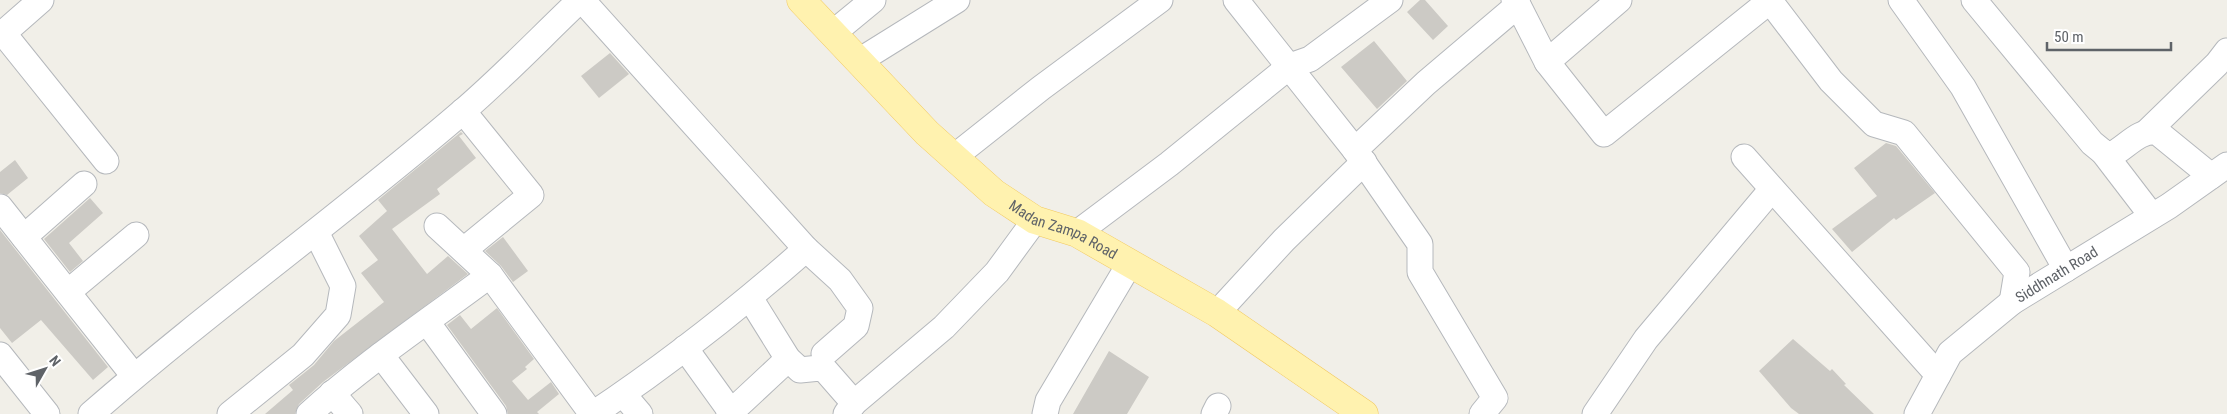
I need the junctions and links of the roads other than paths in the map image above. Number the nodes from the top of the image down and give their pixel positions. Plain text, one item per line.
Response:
1 (41, 0) edge
2 (581, 0) edge
3 (801, 0) edge
4 (873, 0) edge
5 (957, 0) edge
6 (1160, 0) edge
7 (1236, 0) edge
8 (1390, 0) edge
9 (1619, 0) edge
10 (1770, 0) edge
11 (1901, 0) edge
12 (1974, 0) edge
13 (1516, 3) edge
14 (833, 33) junction
15 (2, 35) edge
16 (2227, 51) edge
17 (859, 61) junction
18 (1547, 62) junction
19 (1290, 66) junction
20 (463, 111) junction
21 (2148, 131) junction
22 (2103, 152) junction
23 (1360, 156) junction
24 (954, 157) junction
25 (1744, 157) dead end
26 (106, 161) dead end
27 (2219, 171) edge
28 (84, 184) dead end
29 (1772, 189) junction
30 (0, 207) edge
31 (2152, 216) junction
32 (1035, 220) junction
33 (437, 226) dead end
34 (316, 232) junction
35 (1077, 233) junction
36 (136, 235) dead end
37 (24, 237) junction
38 (806, 249) junction
39 (464, 250) junction
40 (1130, 263) junction
41 (2066, 268) junction
42 (490, 275) junction
43 (68, 292) junction
44 (750, 298) junction
45 (2012, 302) junction
46 (1217, 313) junction
47 (427, 322) junction
48 (685, 348) junction
49 (824, 354) dead end
50 (0, 355) edge
51 (381, 355) junction
52 (788, 359) junction
53 (1938, 375) junction
54 (134, 376) junction
55 (332, 393) junction
56 (623, 394) junction
57 (850, 408) edge
58 (730, 413) edge
59 (47, 414) edge
60 (91, 414) edge
61 (230, 414) edge
62 (309, 414) edge
63 (350, 414) edge
64 (426, 414) edge
65 (494, 414) edge
66 (593, 414) edge
67 (640, 414) edge
68 (1045, 414) edge
69 (1364, 414) edge
70 (1482, 414) edge
71 (1595, 414) edge
72 (1917, 414) edge

1 - 15 street
2 - 20 street
2 - 38 street
3 - 14 main road, Madan Zampa Road
4 - 14 street
5 - 17 street
6 - 24 street
7 - 19 street
8 - 19 street
9 - 18 street
10 - 18 street
10 - 45 street
11 - 41 street
12 - 22 street
13 - 18 street
13 - 23 street
14 - 17 main road, Madan Zampa Road
15 - 26 street
16 - 21 street
17 - 24 main road, Madan Zampa Road
19 - 23 street
19 - 35 street
20 - 34 street
20 - 39 street
21 - 22 street
21 - 27 street
22 - 31 street
23 - 46 street
23 - 70 street
24 - 32 main road, Madan Zampa Road
25 - 29 street
27 - 31 street, Siddhnath Road
28 - 37 street
29 - 53 street
29 - 71 street
30 - 37 street
31 - 41 street, Siddhnath Road
32 - 35 main road, Madan Zampa Road
32 - 57 street
33 - 39 street
34 - 54 street
34 - 61 street
35 - 40 main road, Madan Zampa Road
36 - 43 street
37 - 43 street
38 - 44 street
38 - 49 street
39 - 42 street
40 - 46 main road, Madan Zampa Road
40 - 68 street
41 - 45 street, Siddhnath Road
42 - 47 street
42 - 66 street
43 - 54 street
44 - 48 street
44 - 52 street
45 - 53 street, Siddhnath Road
46 - 69 main road, Madan Zampa Road
47 - 51 street
47 - 65 street
48 - 56 street
48 - 58 street
50 - 59 street
51 - 55 street
51 - 64 street
52 - 57 street
52 - 58 street
53 - 72 street, Siddhnath Road
54 - 60 street
55 - 62 street
55 - 63 street
56 - 66 street
56 - 67 street

